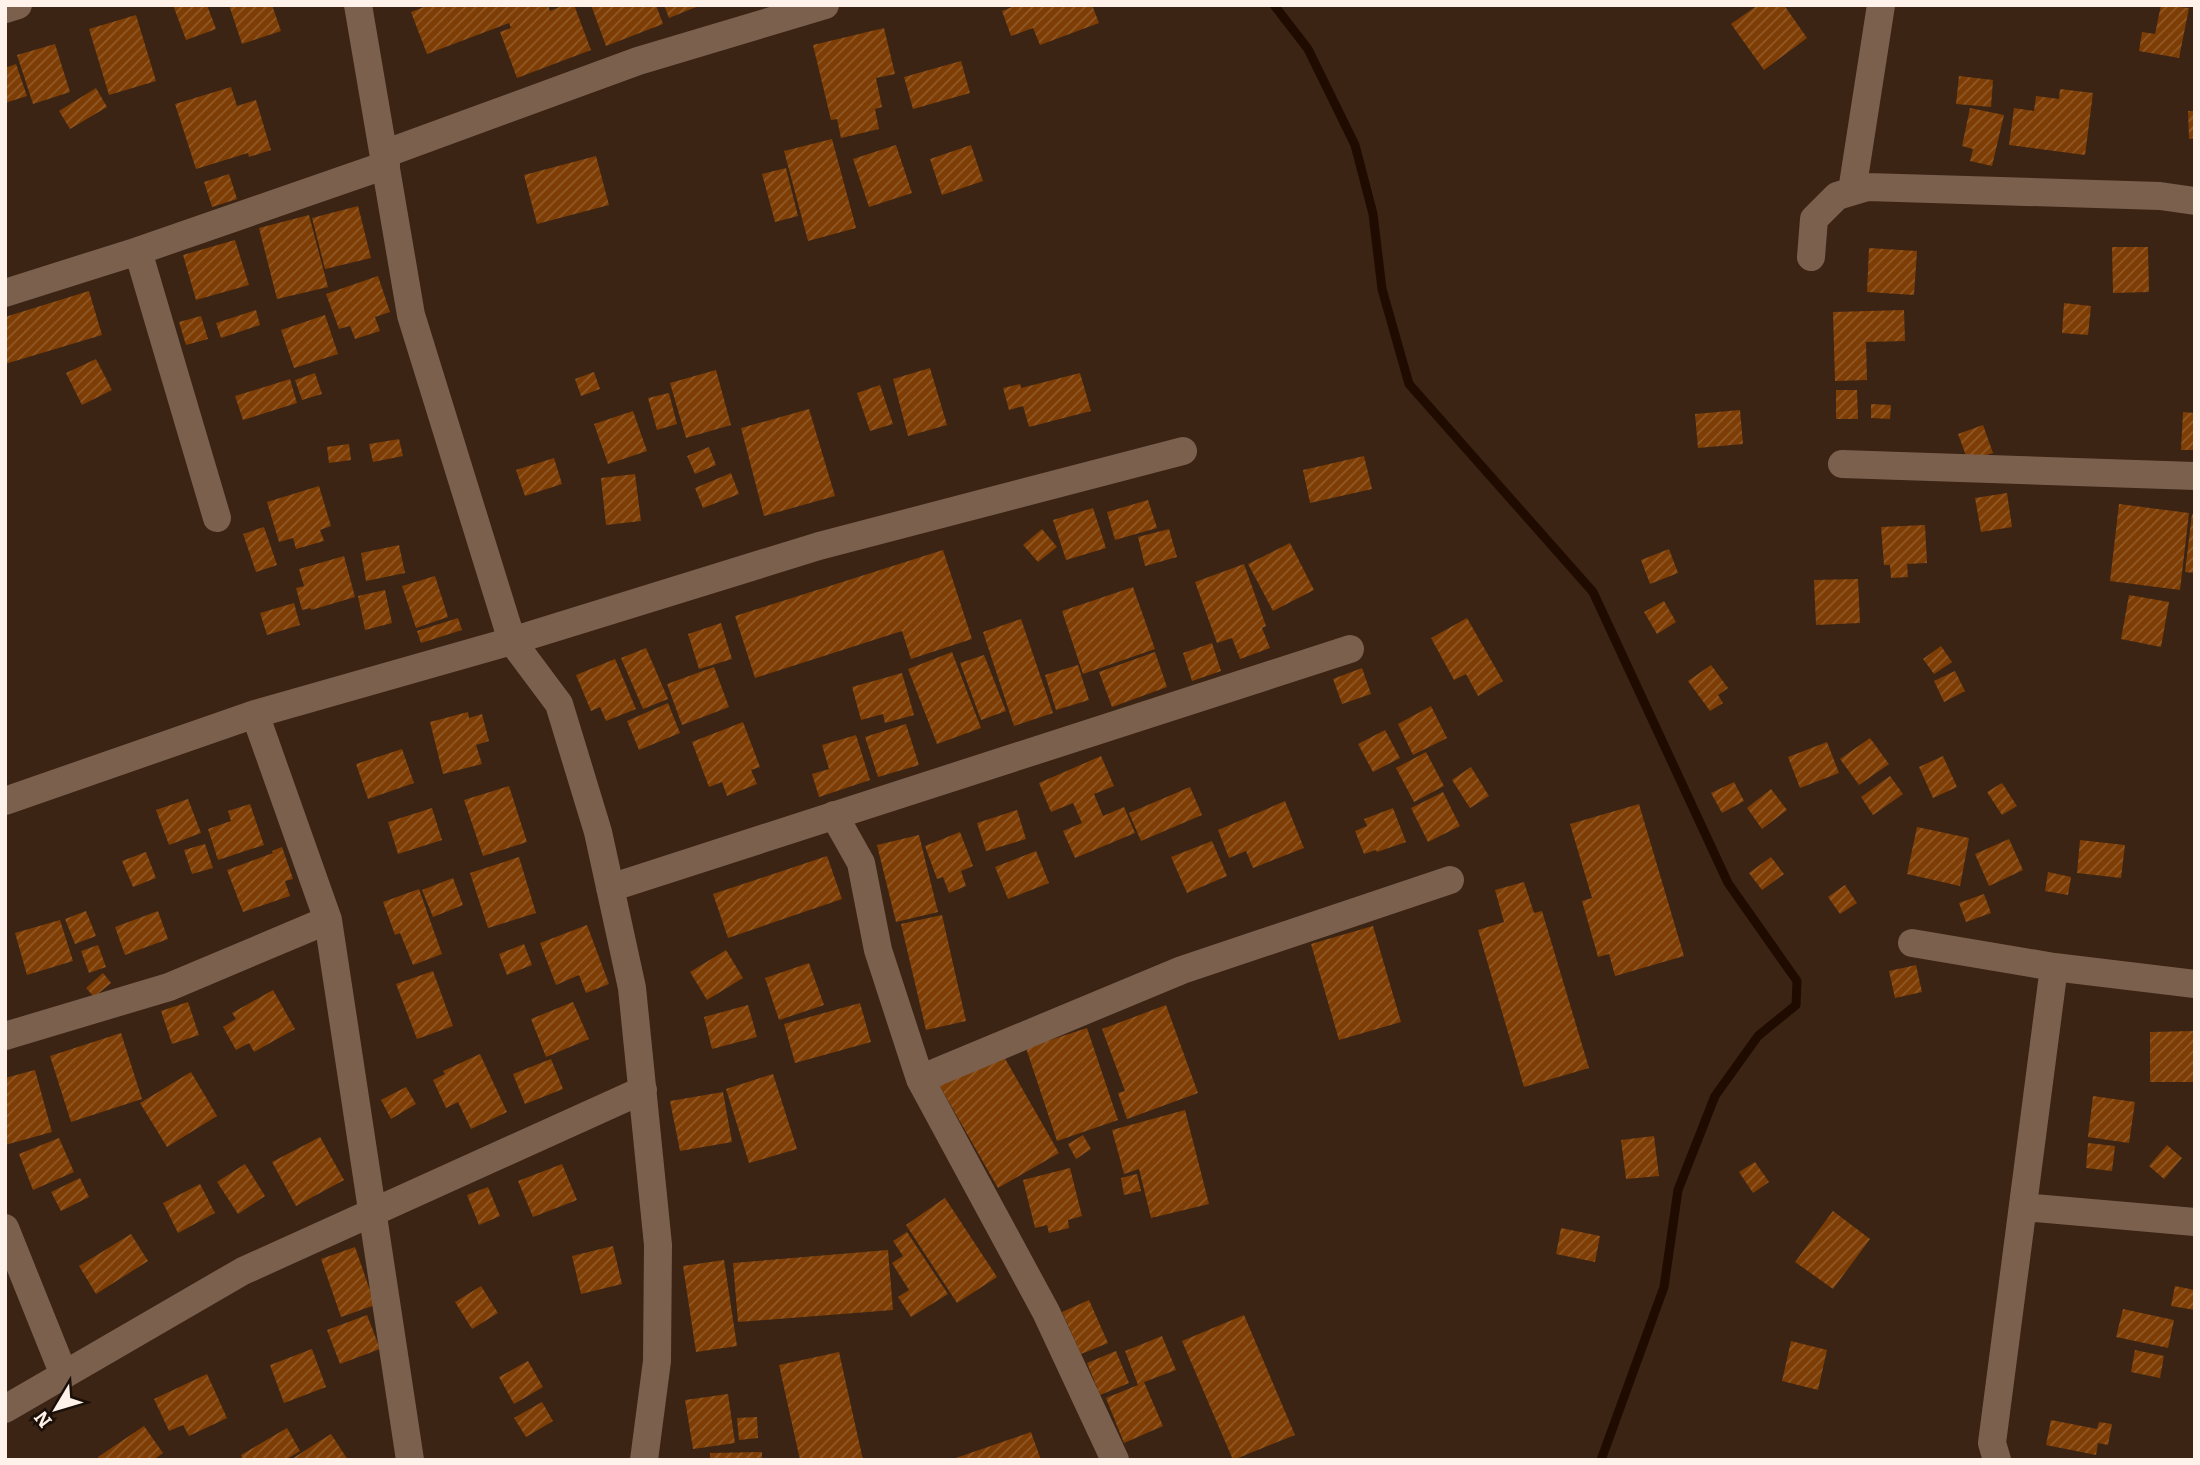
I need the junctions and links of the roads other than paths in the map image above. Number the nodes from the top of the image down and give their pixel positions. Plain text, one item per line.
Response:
1 (18, 5) edge
2 (358, 5) edge
3 (825, 5) edge
4 (1881, 5) edge
5 (5, 9) edge
6 (385, 159) junction
7 (1853, 191) junction
8 (2195, 201) edge
9 (138, 251) junction
10 (1811, 257) dead end
11 (5, 293) edge
12 (1183, 451) dead end
13 (1842, 464) dead end
14 (2195, 477) edge
15 (217, 518) dead end
16 (512, 641) junction
17 (1350, 649) dead end
18 (255, 714) junction
19 (5, 801) edge
20 (834, 815) junction
21 (1450, 880) dead end
22 (610, 888) junction
23 (328, 920) junction
24 (1912, 943) dead end
25 (2054, 967) junction
26 (2195, 984) edge
27 (5, 1036) edge
28 (920, 1079) junction
29 (643, 1090) junction
30 (2023, 1207) junction
31 (372, 1210) junction
32 (2195, 1222) edge
33 (5, 1227) edge
34 (64, 1375) junction
35 (5, 1409) edge
36 (410, 1460) edge
37 (645, 1460) edge
38 (1115, 1460) edge
39 (1997, 1460) edge

1 - 5 street
2 - 6 street
3 - 6 street
4 - 7 street
6 - 9 street
6 - 16 street
7 - 8 street
7 - 10 street
9 - 11 street
9 - 15 street
12 - 16 street
13 - 14 street
16 - 18 street
16 - 22 street
17 - 20 street
18 - 19 street
18 - 23 street
20 - 22 street
20 - 28 street
21 - 28 street
22 - 29 street
23 - 27 street
23 - 31 street
24 - 25 street
25 - 26 street
25 - 30 street
28 - 38 street
29 - 31 street
29 - 37 street
30 - 32 street
30 - 39 street
31 - 34 street
31 - 36 street
33 - 34 street
34 - 35 street

